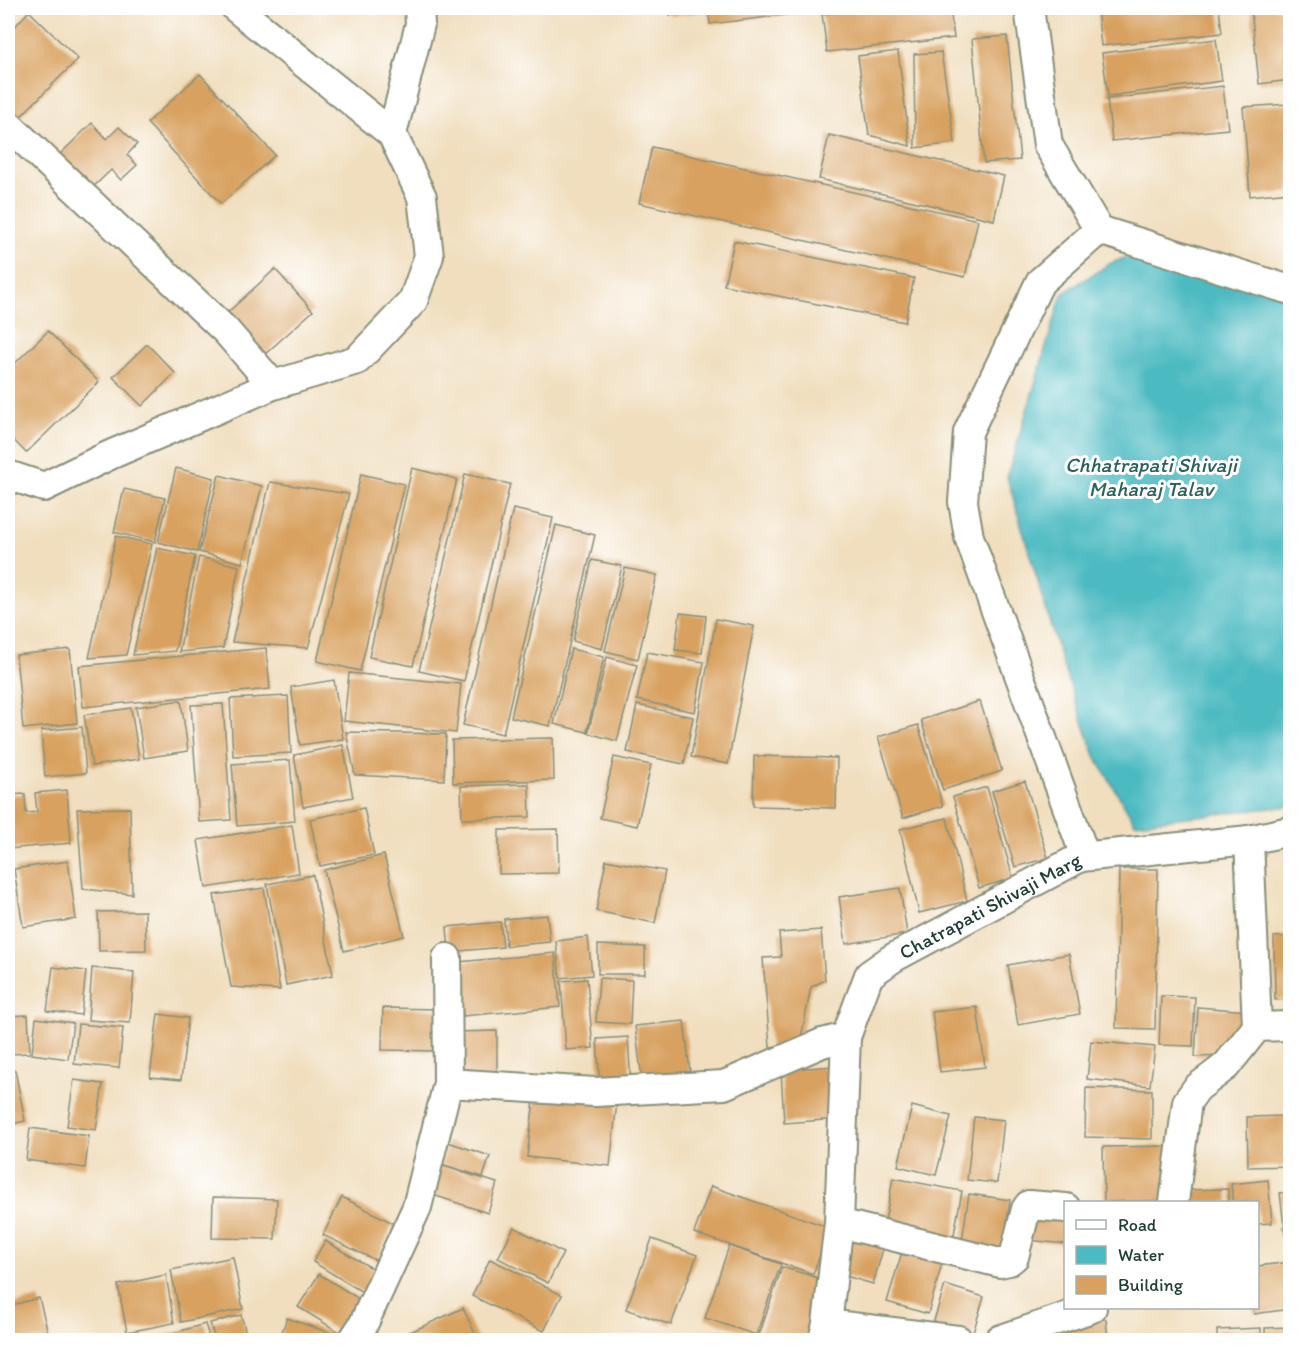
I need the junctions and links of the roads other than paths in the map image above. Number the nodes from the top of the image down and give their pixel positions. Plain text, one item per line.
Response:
1 (236, 8) edge
2 (418, 8) edge
3 (1029, 8) edge
4 (8, 125) edge
5 (392, 135) junction
6 (1100, 230) junction
7 (1290, 290) edge
8 (273, 385) junction
9 (8, 475) edge
10 (1290, 831) edge
11 (1249, 840) junction
12 (1081, 856) junction
13 (447, 958) dead end
14 (1290, 1026) edge
15 (1257, 1027) junction
16 (846, 1037) junction
17 (448, 1083) junction
18 (1174, 1201) edge
19 (1064, 1208) edge
20 (839, 1223) junction
21 (1089, 1309) edge
22 (825, 1332) edge
23 (353, 1341) edge
24 (958, 1341) edge
25 (999, 1341) edge

1 - 5 street
2 - 5 street
3 - 6 street
4 - 8 street
5 - 8 street
6 - 7 street
6 - 12 street
8 - 9 street
10 - 11 street, Chatrapati Shivaji Marg
11 - 12 street, Chatrapati Shivaji Marg
11 - 15 street
12 - 16 street, Chatrapati Shivaji Marg
13 - 17 street
14 - 15 street
15 - 18 street
16 - 17 street
16 - 20 street, Chatrapati Shivaji Marg
17 - 23 street
19 - 20 street
20 - 22 street, Chatrapati Shivaji Marg
21 - 25 street
22 - 24 street

